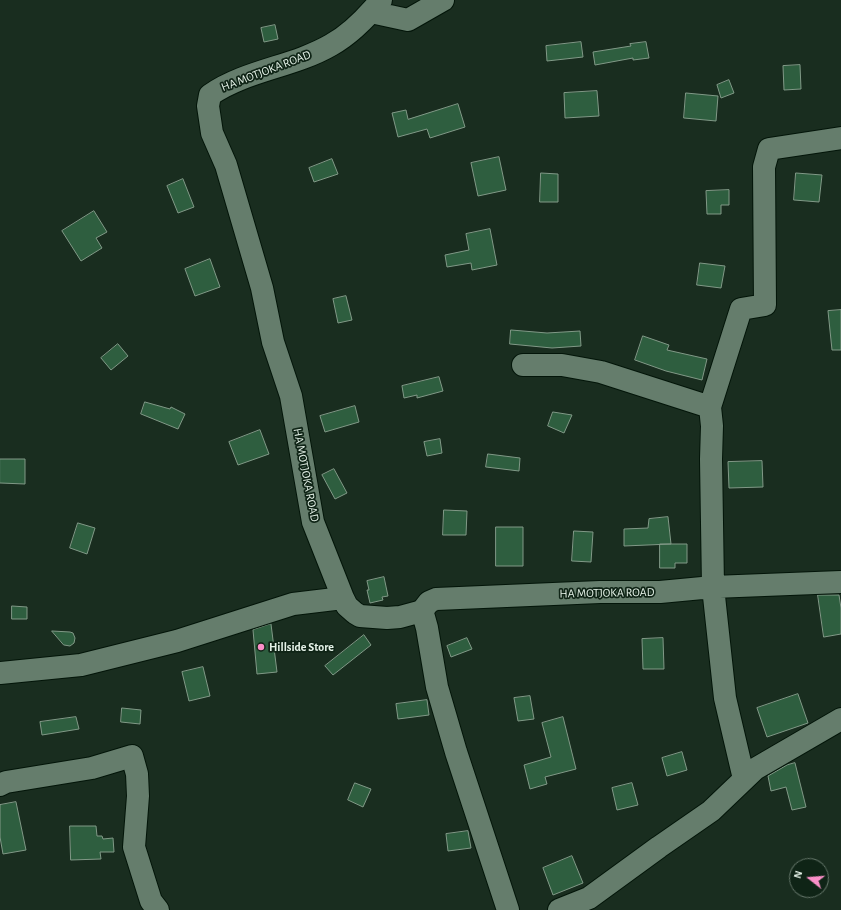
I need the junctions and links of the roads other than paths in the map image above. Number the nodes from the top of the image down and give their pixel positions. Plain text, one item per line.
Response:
1 (443, 0) edge
2 (376, 6) edge
3 (841, 138) edge
4 (523, 365) dead end
5 (710, 407) junction
6 (841, 582) edge
7 (713, 587) junction
8 (342, 598) junction
9 (422, 610) junction
10 (0, 673) edge
11 (841, 719) edge
12 (744, 779) junction
13 (0, 785) edge
14 (158, 910) edge
15 (508, 910) edge
16 (559, 910) edge

1 - 2 street
2 - 8 street, HA MOTJOKA ROAD
3 - 5 street
4 - 5 street
5 - 7 street
6 - 7 street, HA MOTJOKA ROAD
7 - 9 street, HA MOTJOKA ROAD
7 - 12 street
8 - 9 street, HA MOTJOKA ROAD
8 - 10 street
9 - 15 street
11 - 12 street
12 - 16 street
13 - 14 street

